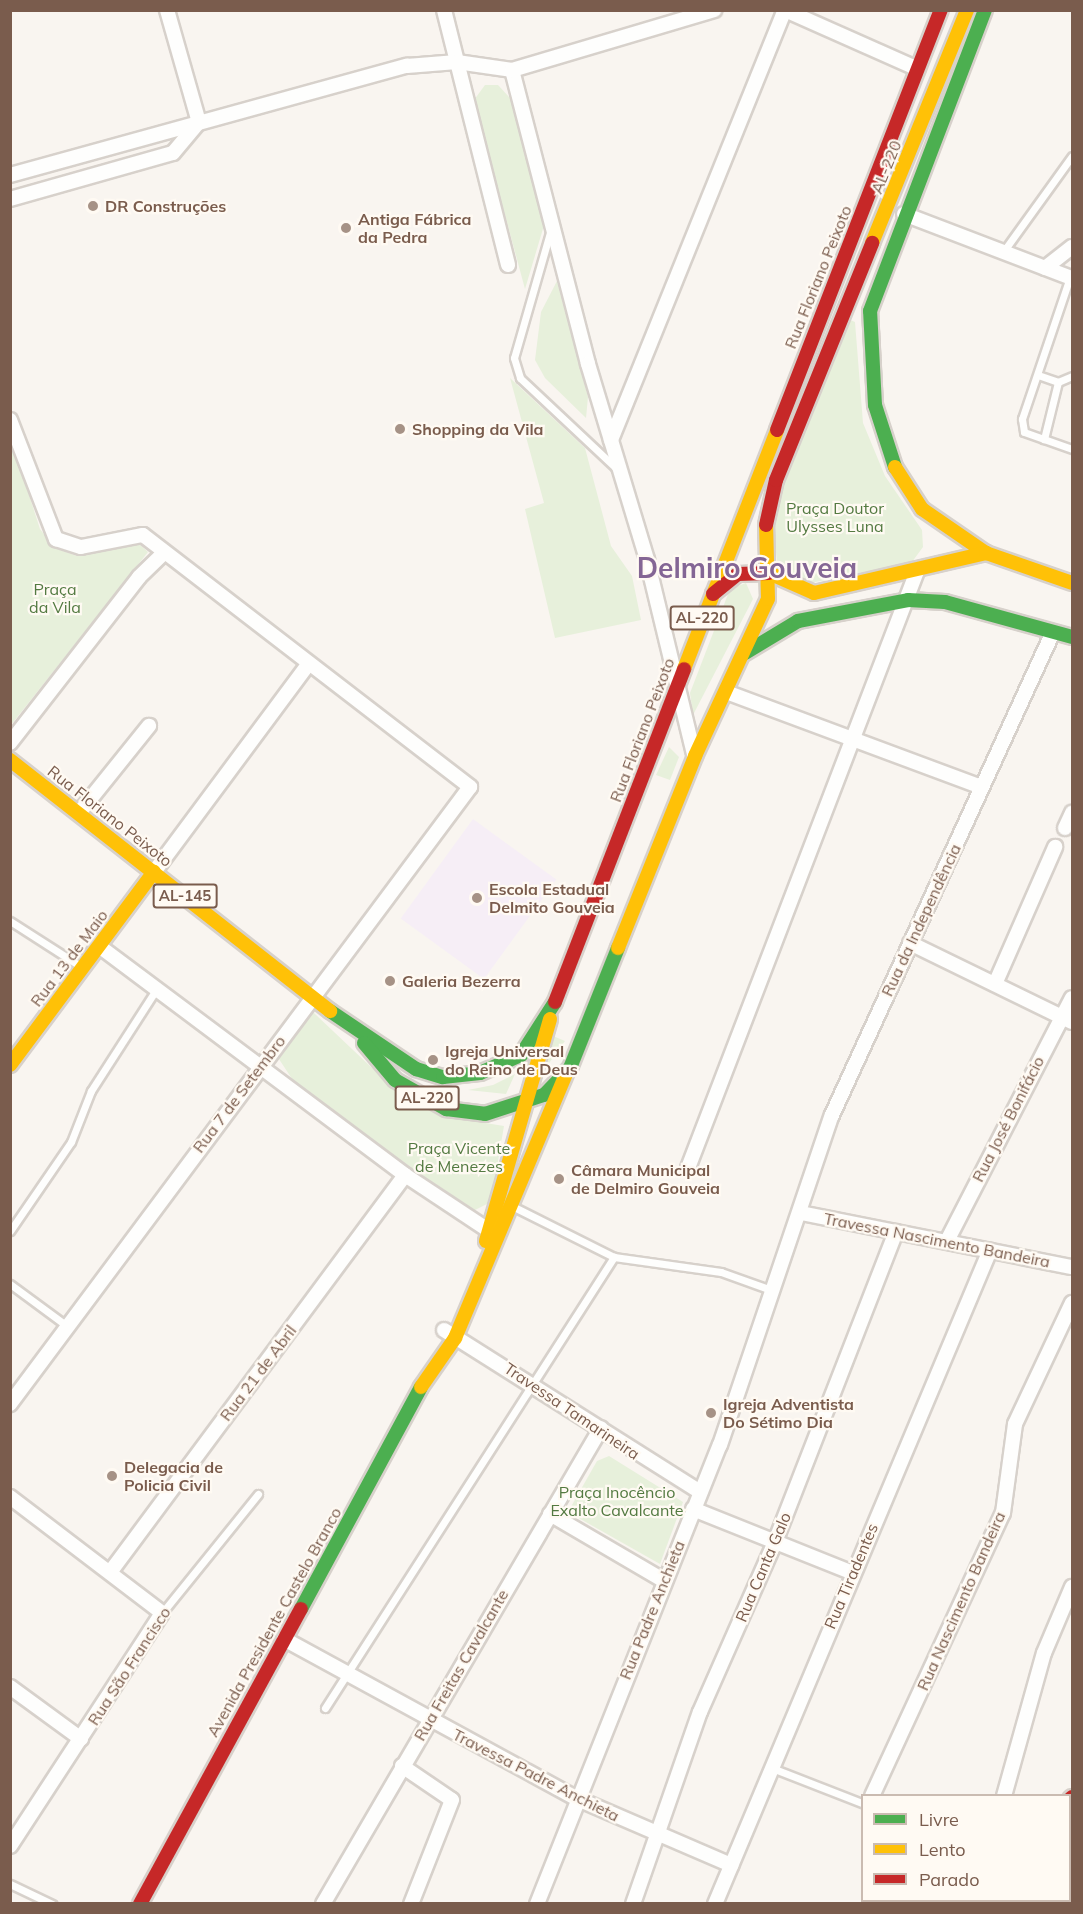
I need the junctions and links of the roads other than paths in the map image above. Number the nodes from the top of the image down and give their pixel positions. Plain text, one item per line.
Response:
1 (167, 10) edge
2 (444, 10) edge
3 (714, 10) edge
4 (785, 10) edge
5 (941, 10) edge
6 (967, 10) edge
7 (985, 10) edge
8 (457, 62) junction
9 (918, 69) junction
10 (512, 70) junction
11 (199, 122) junction
12 (1072, 156) edge
13 (10, 175) edge
14 (10, 199) edge
15 (904, 214) junction
16 (552, 226) junction
17 (1072, 247) edge
18 (1003, 252) junction
19 (508, 265) dead end
20 (1045, 268) junction
21 (1071, 278) edge
22 (1038, 375) junction
23 (1072, 376) edge
24 (1058, 382) junction
25 (10, 420) edge
26 (1044, 439) junction
27 (611, 440) junction
28 (1072, 449) edge
29 (621, 472) junction
30 (986, 553) junction
31 (164, 554) junction
32 (917, 571) junction
33 (769, 573) junction
34 (1072, 583) edge
35 (711, 595) junction
36 (908, 600) junction
37 (1053, 632) junction
38 (1072, 637) edge
39 (745, 653) junction
40 (307, 666) junction
41 (678, 682) junction
42 (726, 692) junction
43 (148, 726) dead end
44 (854, 741) junction
45 (10, 743) edge
46 (695, 756) junction
47 (10, 760) edge
48 (981, 788) junction
49 (79, 813) junction
50 (1072, 813) edge
51 (1065, 828) dead end
52 (1055, 847) dead end
53 (154, 872) junction
54 (596, 892) junction
55 (633, 908) junction
56 (10, 921) edge
57 (910, 943) junction
58 (99, 946) junction
59 (82, 967) junction
60 (995, 984) junction
61 (157, 988) junction
62 (313, 998) junction
63 (1072, 998) edge
64 (555, 1001) junction
65 (1067, 1019) edge
66 (358, 1033) junction
67 (10, 1065) edge
68 (259, 1067) junction
69 (566, 1074) junction
70 (521, 1107) junction
71 (688, 1168) dead end
72 (405, 1174) junction
73 (514, 1207) junction
74 (801, 1213) junction
75 (10, 1231) edge
76 (491, 1232) junction
77 (896, 1232) junction
78 (947, 1241) junction
79 (990, 1250) junction
80 (614, 1257) junction
81 (1072, 1268) edge
82 (10, 1284) edge
83 (774, 1291) junction
84 (1072, 1303) edge
85 (67, 1326) junction
86 (450, 1334) junction
87 (538, 1384) junction
88 (10, 1404) edge
89 (601, 1428) junction
90 (700, 1492) junction
91 (258, 1494) dead end
92 (10, 1497) edge
93 (693, 1509) junction
94 (550, 1514) junction
95 (775, 1542) junction
96 (111, 1571) junction
97 (853, 1573) junction
98 (663, 1580) junction
99 (1072, 1587) edge
100 (162, 1613) junction
101 (284, 1639) junction
102 (347, 1674) junction
103 (10, 1687) edge
104 (325, 1708) dead end
105 (429, 1720) junction
106 (81, 1739) junction
107 (402, 1766) junction
108 (770, 1767) junction
109 (873, 1794) edge
110 (1005, 1794) edge
111 (578, 1799) junction
112 (861, 1803) edge
113 (658, 1833) junction
114 (10, 1846) edge
115 (730, 1865) junction
116 (10, 1884) edge
117 (52, 1904) edge
118 (140, 1904) edge
119 (323, 1904) edge
120 (411, 1904) edge
121 (537, 1904) edge
122 (633, 1904) edge
123 (715, 1904) edge

1 - 11 street
2 - 8 street
3 - 10 street
4 - 9 street
4 - 27 street
5 - 9 main road, Rua Floriano Peixoto / AL-220
6 - 33 main road, AL-220 / AL-220
7 - 15 main road
8 - 10 street
8 - 11 street
8 - 19 street
9 - 35 main road, Rua Floriano Peixoto / AL-220
10 - 16 street
11 - 13 street
11 - 14 street
12 - 18 lane
15 - 18 street
15 - 30 main road
16 - 27 street
16 - 29 lane
17 - 20 street
18 - 20 street
20 - 21 street
21 - 22 lane
22 - 24 lane
22 - 26 lane
23 - 24 lane
24 - 26 lane
25 - 31 street
26 - 28 lane
27 - 29 street
29 - 41 street
30 - 32 main road
30 - 34 main road
31 - 40 street
31 - 45 street
32 - 33 main road
32 - 36 street
33 - 35 main road
33 - 39 main road, AL-220 / AL-220
35 - 41 main road, Rua Floriano Peixoto / AL-220
36 - 37 main road
36 - 39 main road
36 - 44 street
37 - 38 main road
37 - 48 street, Rua da Independência
39 - 42 main road, AL-220 / AL-220
40 - 53 street
40 - 62 street, Rua 7 de Setembro
41 - 46 street
41 - 54 main road, Rua Floriano Peixoto / AL-220
42 - 44 street
42 - 46 main road, AL-220 / AL-220
43 - 49 street
44 - 48 street
44 - 71 street
46 - 55 main road, AL-220 / AL-220
47 - 49 main road, Rua Floriano Peixoto / AL-145
48 - 57 street, Rua da Independência
49 - 53 main road, Rua Floriano Peixoto / AL-145
50 - 51 street
52 - 60 street
53 - 58 main road, Rua 13 de Maio
53 - 62 main road, Rua Floriano Peixoto / AL-145
54 - 55 main road
54 - 64 main road, Rua Floriano Peixoto / AL-220
55 - 69 main road, AL-220 / AL-220
56 - 59 lane
57 - 60 street
57 - 74 street, Rua da Independência
58 - 59 main road, Rua 13 de Maio
58 - 61 street
59 - 67 main road, Rua 13 de Maio
60 - 65 street
61 - 68 street
61 - 75 lane
62 - 66 main road, Rua Floriano Peixoto / AL-145
62 - 68 street, Rua 7 de Setembro
63 - 65 street, Rua José Bonifácio
64 - 66 main road, Rua Floriano Peixoto / AL-220
64 - 70 main road, Avenida Presidente Castelo Branco
65 - 78 street, Rua José Bonifácio
66 - 70 main road, Rua Floriano Peixoto / AL-220
68 - 72 street
68 - 85 street, Rua 7 de Setembro
69 - 70 main road, Rua Floriano Peixoto / AL-220
69 - 73 main road, Avenida Presidente Castelo Branco
70 - 76 main road, Avenida Presidente Castelo Branco
72 - 76 street
72 - 96 street, Rua 21 de Abril
73 - 80 lane
73 - 86 main road, Avenida Presidente Castelo Branco
74 - 77 street, Travessa Nascimento Bandeira
74 - 83 street, Rua Padre Anchieta
76 - 86 main road, Avenida Presidente Castelo Branco
77 - 78 street, Travessa Nascimento Bandeira
77 - 95 street, Rua Canta Galo
78 - 79 street, Travessa Nascimento Bandeira
79 - 81 street, Travessa Nascimento Bandeira
79 - 97 street, Rua Tiradentes
80 - 83 lane
80 - 87 lane
82 - 85 lane
83 - 90 street, Rua Padre Anchieta
84 - 109 street, Rua Nascimento Bandeira
85 - 88 street, Rua 7 de Setembro
86 - 87 street, Travessa Tamarineira
86 - 101 main road, Avenida Presidente Castelo Branco
87 - 89 street, Travessa Tamarineira
87 - 102 lane
89 - 90 street, Travessa Tamarineira
89 - 94 street, Rua Freitas Cavalcante
90 - 93 street, Rua Padre Anchieta
91 - 100 lane, Rua São Francisco
92 - 96 street
93 - 95 street
93 - 98 street, Rua Padre Anchieta
94 - 98 street
94 - 105 street, Rua Freitas Cavalcante
95 - 97 street
95 - 113 street, Rua Canta Galo
96 - 100 street
97 - 108 street, Rua Tiradentes
98 - 111 street, Rua Padre Anchieta
99 - 110 street
100 - 106 street, Rua São Francisco
101 - 102 street, Travessa Padre Anchieta
101 - 118 main road, Avenida Presidente Castelo Branco
102 - 104 lane
102 - 105 street, Travessa Padre Anchieta
103 - 106 street
105 - 107 street, Rua Freitas Cavalcante
105 - 111 street, Travessa Padre Anchieta
106 - 114 street, Rua São Francisco
107 - 119 street, Rua Freitas Cavalcante
107 - 120 street
108 - 112 lane
108 - 115 street, Rua Tiradentes
111 - 113 street, Travessa Padre Anchieta
111 - 121 street, Rua Padre Anchieta
113 - 115 street, Travessa Padre Anchieta
113 - 122 street, Rua Canta Galo
115 - 123 street, Rua Tiradentes
116 - 117 lane

